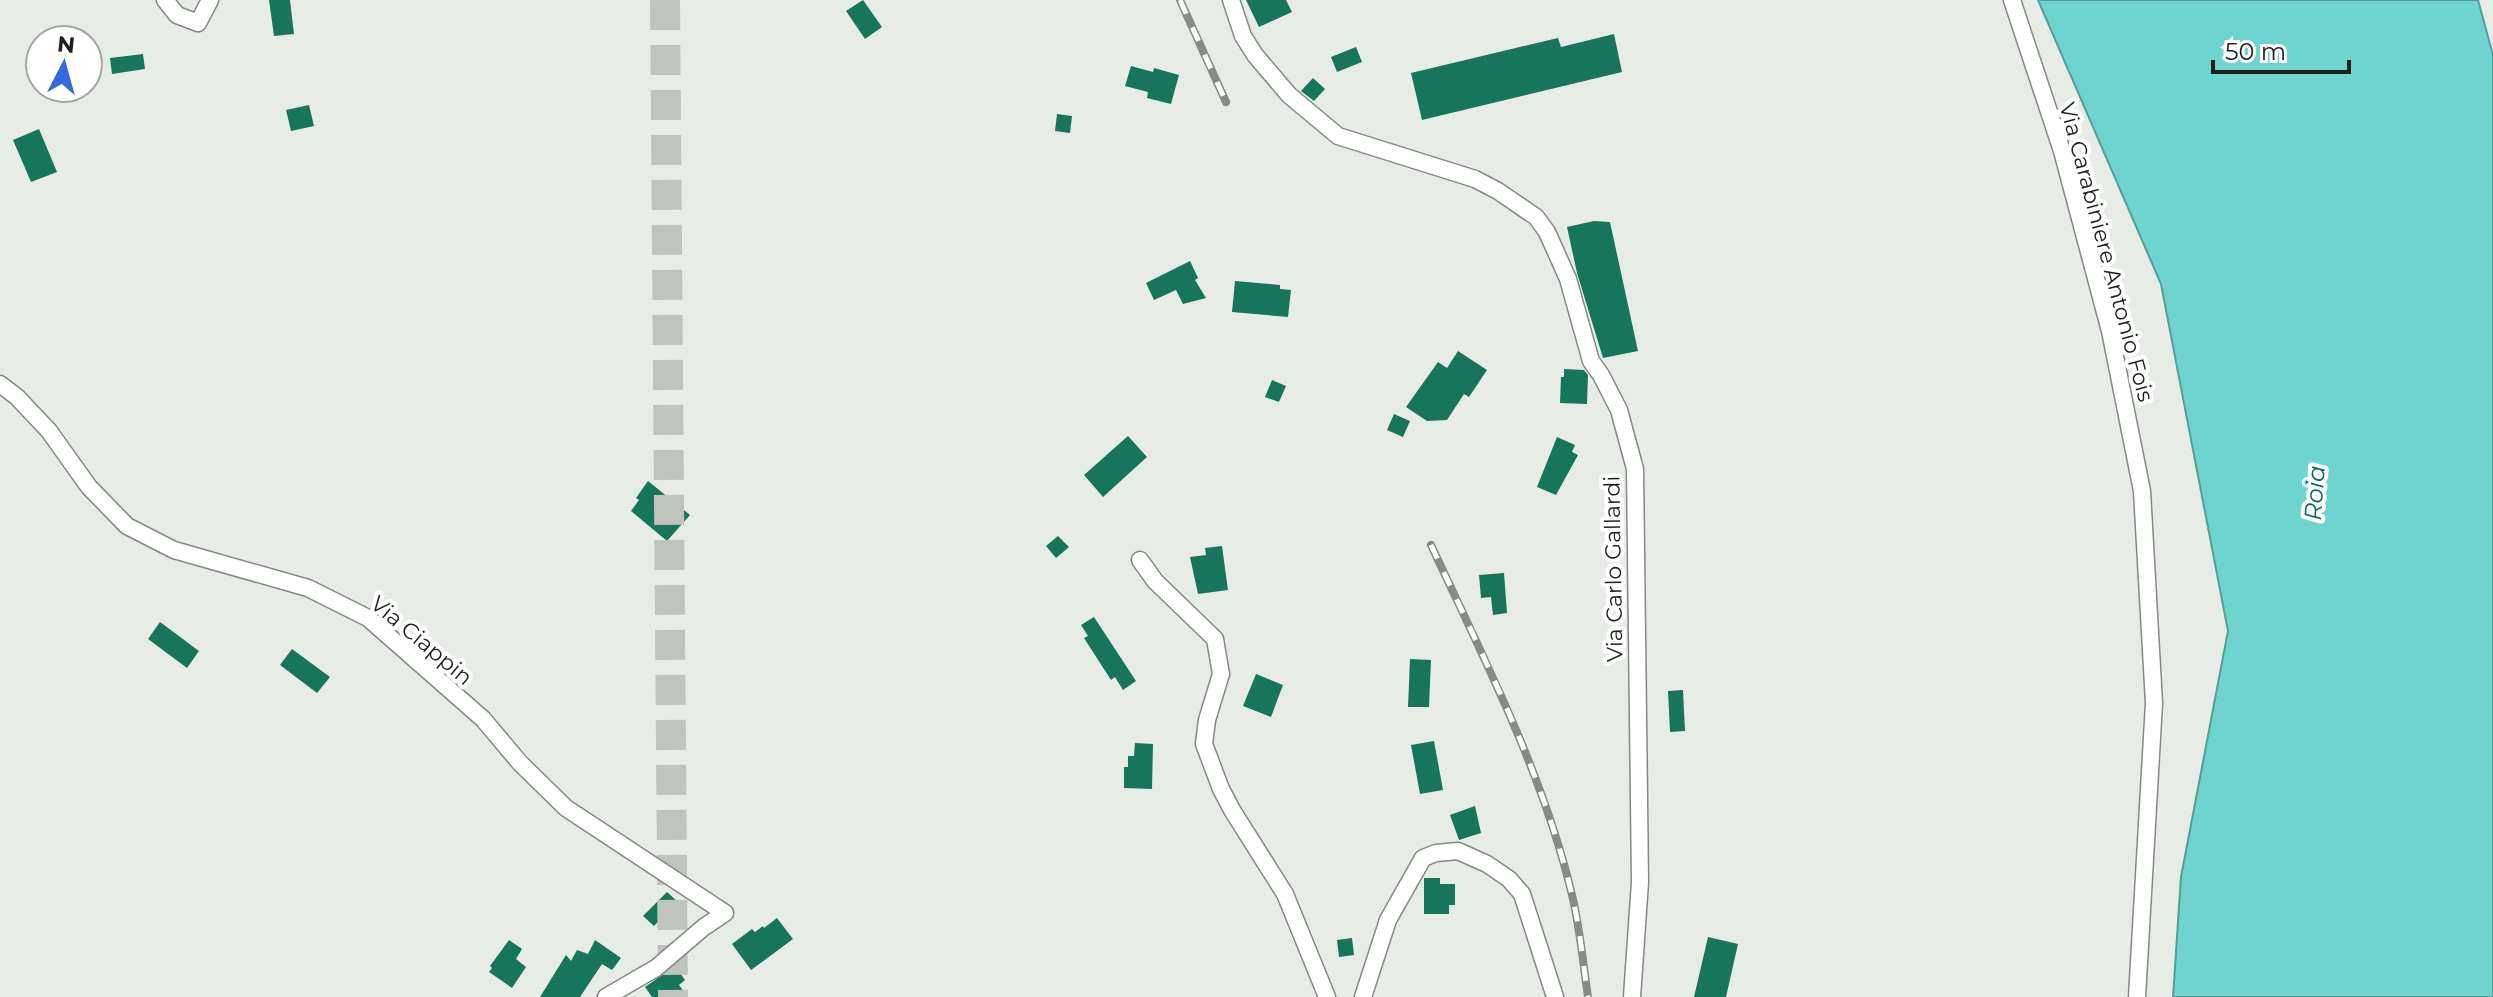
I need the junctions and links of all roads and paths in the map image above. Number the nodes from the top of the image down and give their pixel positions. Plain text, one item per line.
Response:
1 (165, 0) edge
2 (210, 0) edge
3 (1231, 0) edge
4 (2012, 0) edge
5 (0, 384) edge
6 (1140, 560) dead end
7 (606, 997) edge
8 (1327, 997) edge
9 (1363, 997) edge
10 (1555, 997) edge
11 (1632, 997) edge
12 (2137, 997) edge

1 - 2 street
3 - 11 street, Via Carlo Gallardi
4 - 12 street, Via Carabiniere Antonio Fois
5 - 7 street, Via Ciappin
6 - 8 street
9 - 10 street

